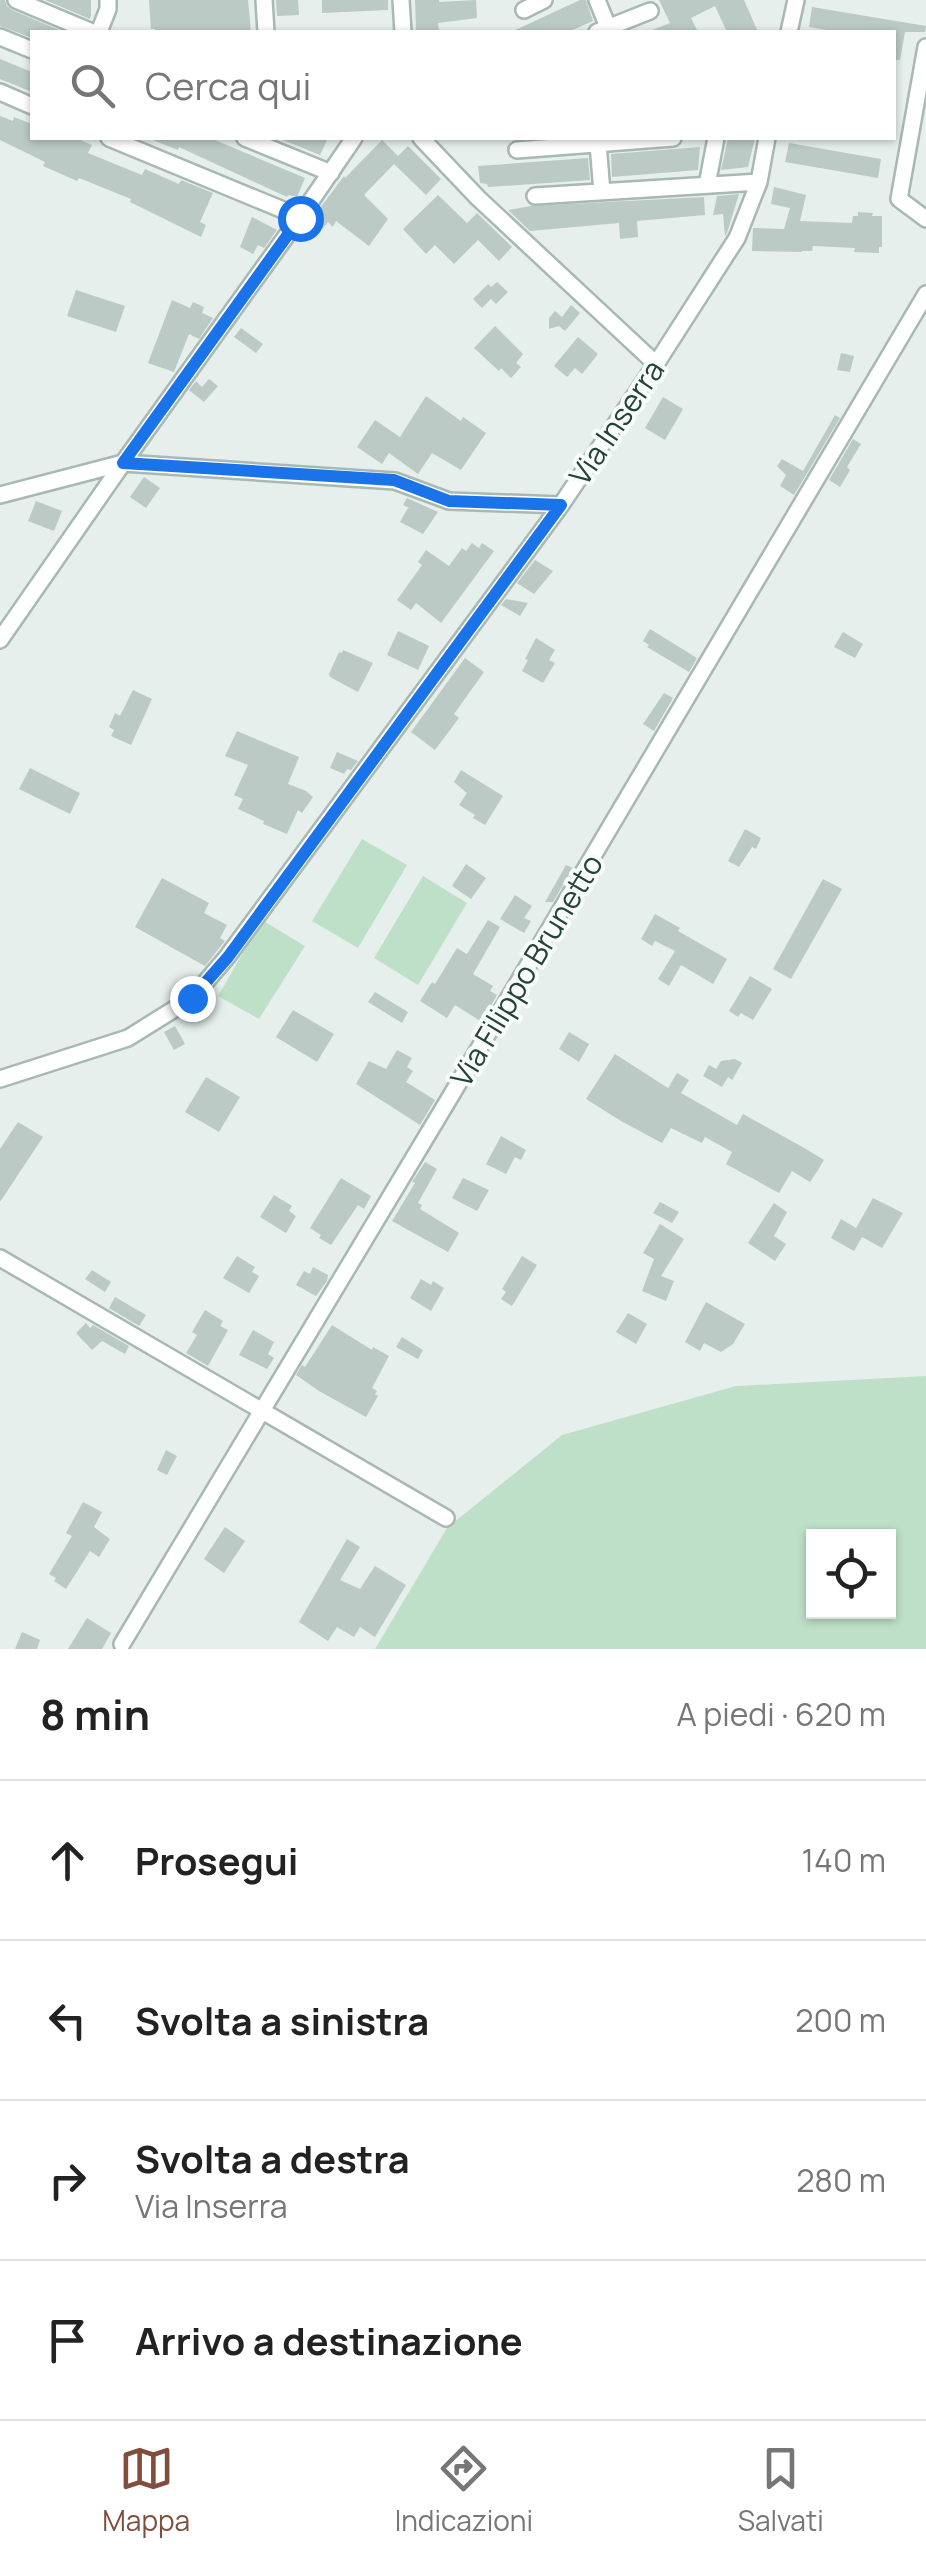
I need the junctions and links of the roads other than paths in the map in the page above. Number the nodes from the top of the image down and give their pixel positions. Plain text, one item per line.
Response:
1 (16, 0) edge
2 (108, 0) edge
3 (264, 0) edge
4 (401, 0) edge
5 (544, 0) edge
6 (596, 0) edge
7 (796, 0) edge
8 (524, 10) dead end
9 (650, 11) dead end
10 (91, 30) edge
11 (97, 30) edge
12 (266, 30) edge
13 (403, 30) edge
14 (605, 30) edge
15 (607, 30) edge
16 (788, 30) edge
17 (0, 37) edge
18 (926, 46) edge
19 (30, 49) edge
20 (0, 92) edge
21 (30, 105) edge
22 (114, 140) edge
23 (250, 140) edge
24 (353, 140) edge
25 (424, 140) edge
26 (647, 140) edge
27 (716, 140) edge
28 (768, 140) edge
29 (598, 144) junction
30 (517, 150) dead end
31 (331, 173) junction
32 (758, 182) junction
33 (708, 185) junction
34 (602, 192) junction
35 (535, 196) dead end
36 (300, 218) junction
37 (926, 219) edge
38 (926, 294) edge
39 (656, 364) junction
40 (123, 463) junction
41 (0, 494) edge
42 (561, 505) junction
43 (0, 640) edge
44 (0, 1080) edge
45 (0, 1258) edge
46 (262, 1411) junction
47 (446, 1518) dead end
48 (122, 1644) dead end

1 - 10 street
2 - 11 street
3 - 12 street
4 - 13 street
5 - 8 street
6 - 14 street
7 - 16 street
9 - 15 street
17 - 19 street
18 - 37 street
20 - 21 street
22 - 36 street
23 - 31 street
24 - 31 street
25 - 39 street
26 - 29 street
27 - 33 street
28 - 32 street, Via Inserra
29 - 30 street
29 - 34 street
31 - 36 street
32 - 33 street
32 - 39 street, Via Inserra
33 - 34 street
34 - 35 street
36 - 40 street
38 - 46 street, Via Filippo Brunetto
39 - 42 street, Via Inserra
40 - 41 street
40 - 42 street
40 - 43 street
42 - 44 street, Via Inserra
45 - 46 street
46 - 47 street
46 - 48 street, Via Filippo Brunetto

